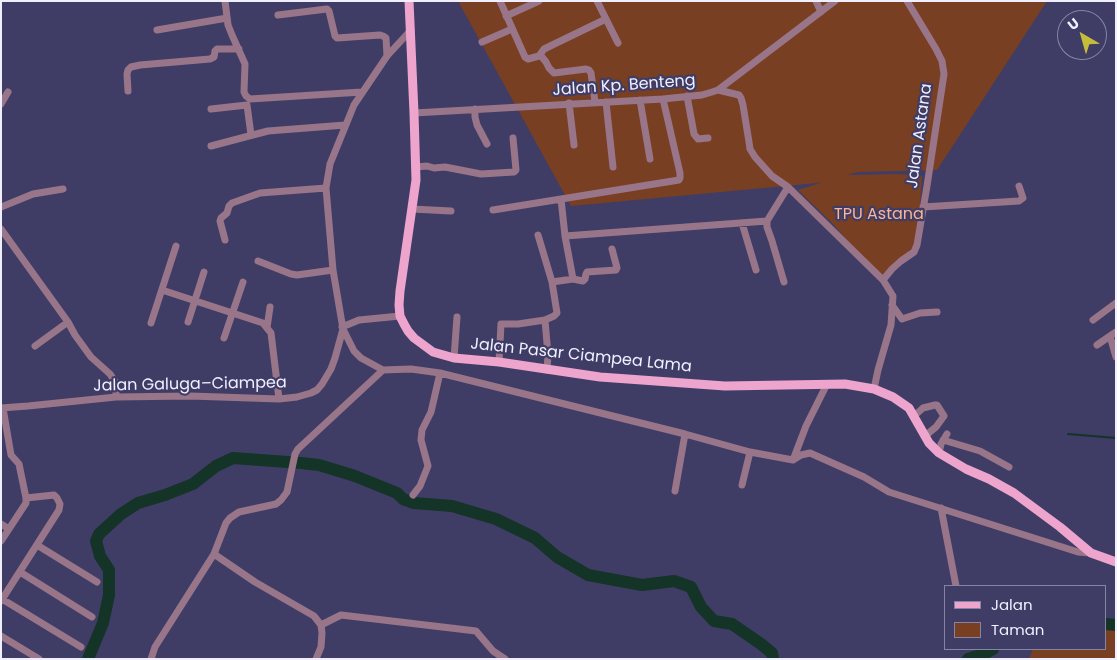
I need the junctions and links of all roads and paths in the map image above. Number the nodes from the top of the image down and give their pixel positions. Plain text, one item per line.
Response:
1 (225, 1) edge
2 (409, 1) edge
3 (500, 1) edge
4 (539, 1) edge
5 (597, 1) edge
6 (816, 1) edge
7 (834, 1) edge
8 (909, 2) edge
9 (821, 12) junction
10 (278, 15) dead end
11 (506, 16) junction
12 (227, 18) junction
13 (606, 19) junction
14 (512, 29) junction
15 (157, 30) dead end
16 (411, 30) junction
17 (482, 42) dead end
18 (618, 43) dead end
19 (238, 49) junction
20 (387, 56) junction
21 (539, 56) junction
22 (718, 90) junction
23 (128, 91) dead end
24 (8, 92) dead end
25 (362, 92) junction
26 (687, 96) junction
27 (663, 99) junction
28 (640, 100) junction
29 (595, 102) junction
30 (606, 102) junction
31 (569, 103) junction
32 (1, 104) edge
33 (211, 109) dead end
34 (476, 109) junction
35 (414, 113) junction
36 (345, 125) junction
37 (251, 135) junction
38 (513, 138) dead end
39 (708, 138) dead end
40 (488, 144) dead end
41 (574, 145) dead end
42 (211, 146) dead end
43 (650, 159) dead end
44 (415, 167) junction
45 (614, 167) dead end
46 (1019, 186) dead end
47 (788, 187) junction
48 (326, 188) junction
49 (63, 189) dead end
50 (561, 199) junction
51 (1, 207) edge
52 (923, 207) junction
53 (412, 209) junction
54 (493, 210) dead end
55 (451, 212) dead end
56 (767, 221) junction
57 (742, 223) junction
58 (1, 229) edge
59 (538, 235) dead end
60 (565, 236) junction
61 (225, 240) dead end
62 (176, 246) dead end
63 (612, 249) dead end
64 (258, 261) dead end
65 (333, 270) junction
66 (756, 270) dead end
67 (204, 272) dead end
68 (573, 279) junction
69 (883, 280) junction
70 (243, 282) dead end
71 (552, 282) junction
72 (784, 282) dead end
73 (162, 290) junction
74 (194, 300) junction
75 (1116, 302) edge
76 (892, 304) junction
77 (270, 307) dead end
78 (937, 312) dead end
79 (232, 313) junction
80 (400, 316) junction
81 (457, 318) dead end
82 (545, 320) junction
83 (1093, 320) dead end
84 (68, 322) junction
85 (188, 322) dead end
86 (150, 323) dead end
87 (267, 328) junction
88 (342, 328) junction
89 (1113, 334) edge
90 (224, 338) dead end
91 (1096, 345) dead end
92 (35, 346) dead end
93 (1116, 357) edge
94 (454, 358) junction
95 (499, 362) junction
96 (383, 370) junction
97 (546, 370) junction
98 (440, 373) junction
99 (827, 384) junction
100 (874, 389) junction
101 (116, 397) junction
102 (279, 399) junction
103 (2, 408) edge
104 (914, 416) junction
105 (685, 434) junction
106 (925, 436) junction
107 (750, 452) junction
108 (939, 453) junction
109 (793, 460) junction
110 (1009, 467) dead end
111 (742, 485) dead end
112 (675, 491) dead end
113 (414, 495) dead end
114 (26, 498) junction
115 (941, 508) junction
116 (1, 524) edge
117 (9, 529) junction
118 (1, 541) edge
119 (37, 545) junction
120 (1091, 553) junction
121 (214, 554) junction
122 (1116, 562) edge
123 (20, 572) junction
124 (97, 582) dead end
125 (956, 585) edge
126 (2, 600) edge
127 (92, 617) dead end
128 (321, 625) junction
129 (1, 636) edge
130 (81, 647) dead end
131 (39, 659) edge
132 (151, 659) edge
133 (316, 659) edge
134 (504, 659) edge

1 - 12 street
2 - 16 main road
3 - 11 street
4 - 11 street
5 - 13 street
6 - 9 street
7 - 9 street, Jalan Kp. Benteng
8 - 52 street, Jalan Astana
9 - 22 street, Jalan Kp. Benteng
10 - 20 street
11 - 14 street
12 - 15 street
12 - 19 street
13 - 18 street
13 - 21 street
14 - 17 street
14 - 21 street
16 - 20 street, Jalan Galuga–Ciampea
16 - 35 main road
19 - 23 street
19 - 25 street
20 - 25 street, Jalan Galuga–Ciampea
21 - 29 street
22 - 26 street, Jalan Kp. Benteng
22 - 47 street
24 - 32 street
25 - 36 street, Jalan Galuga–Ciampea
26 - 27 street, Jalan Kp. Benteng
26 - 39 street
27 - 28 street, Jalan Kp. Benteng
27 - 50 street
28 - 30 street, Jalan Kp. Benteng
28 - 43 street
29 - 30 street, Jalan Kp. Benteng
29 - 31 street, Jalan Kp. Benteng
30 - 45 street
31 - 34 street, Jalan Kp. Benteng
31 - 41 street
33 - 37 street
34 - 35 street, Jalan Kp. Benteng
34 - 40 street
35 - 44 main road
36 - 37 street
36 - 48 street, Jalan Galuga–Ciampea
37 - 42 street
38 - 44 street
44 - 53 main road
46 - 52 street
47 - 56 street
47 - 69 street
48 - 61 street
48 - 65 street, Jalan Galuga–Ciampea
49 - 51 street
50 - 54 street
50 - 60 street
52 - 69 street, Jalan Astana
53 - 55 street
53 - 80 main road
56 - 57 street
56 - 72 street
57 - 60 street
57 - 66 street
58 - 84 street
59 - 71 street
60 - 68 street
62 - 73 street
63 - 68 street
64 - 65 street
65 - 88 street, Jalan Galuga–Ciampea
67 - 74 street
68 - 71 street
69 - 76 street
70 - 79 street
71 - 82 street
73 - 74 street
73 - 86 street
74 - 79 street
74 - 85 street
75 - 83 street
76 - 78 street
76 - 100 street
77 - 87 street
79 - 87 street
79 - 90 street
80 - 88 street
80 - 94 main road, Jalan Pasar Ciampea Lama
81 - 94 street
82 - 95 street
82 - 97 street
84 - 92 street
84 - 101 street
87 - 102 street
88 - 96 street
88 - 102 street, Jalan Galuga–Ciampea
89 - 91 street
89 - 93 street
94 - 95 main road, Jalan Pasar Ciampea Lama
95 - 97 main road, Jalan Pasar Ciampea Lama
96 - 98 street
96 - 121 street
97 - 99 main road, Jalan Pasar Ciampea Lama
98 - 105 street
98 - 113 street
99 - 100 main road, Jalan Pasar Ciampea Lama
99 - 109 street
100 - 104 main road, Jalan Pasar Ciampea Lama
101 - 102 street, Jalan Galuga–Ciampea
101 - 103 street, Jalan Galuga–Ciampea
103 - 114 street
104 - 106 main road, Jalan Pasar Ciampea Lama
104 - 106 street
105 - 107 street
105 - 112 street
106 - 108 main road, Jalan Pasar Ciampea Lama
107 - 109 street
107 - 111 street
108 - 110 street
108 - 120 main road, Jalan Pasar Ciampea Lama
109 - 115 street
114 - 117 street
114 - 119 street
115 - 120 street
115 - 125 street
116 - 117 street
117 - 118 street
119 - 123 street
119 - 124 street
120 - 122 main road
121 - 128 street
121 - 132 street
123 - 126 street
123 - 127 street
126 - 130 street
128 - 133 street
128 - 134 street
129 - 131 street

